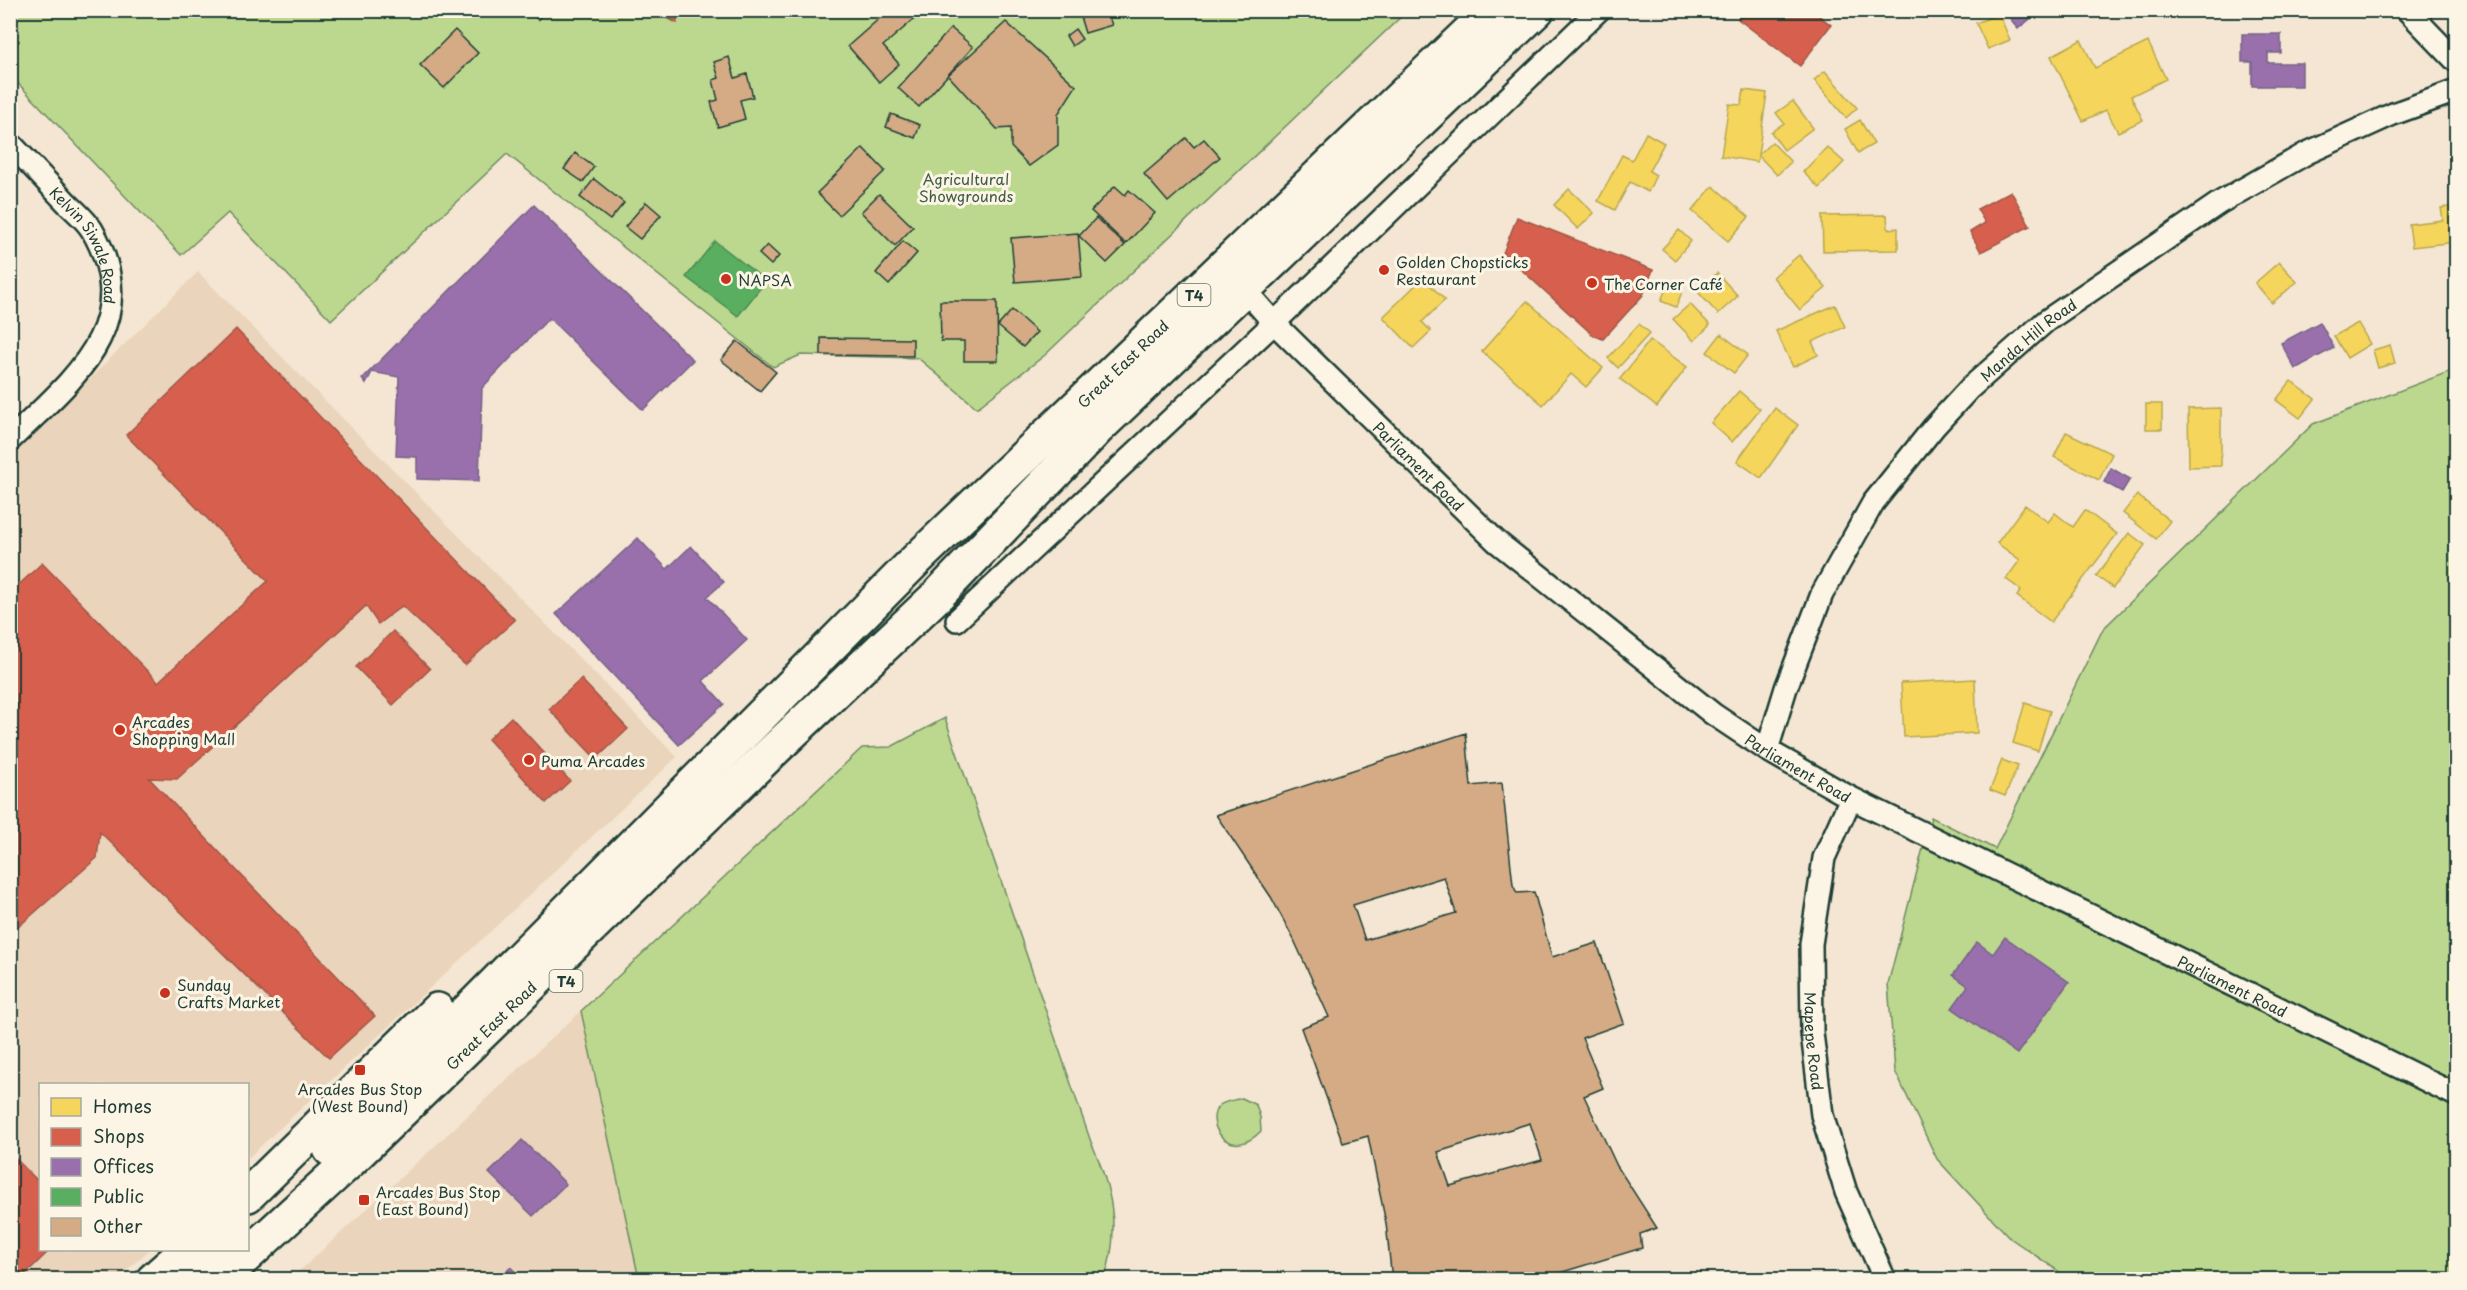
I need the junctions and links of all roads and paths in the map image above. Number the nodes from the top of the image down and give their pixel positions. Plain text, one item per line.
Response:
1 (1492, 10) edge
2 (1537, 10) edge
3 (1599, 10) edge
4 (2407, 10) edge
5 (2457, 61) edge
6 (2457, 91) edge
7 (10, 143) edge
8 (1244, 289) junction
9 (1274, 323) junction
10 (10, 440) edge
11 (957, 620) dead end
12 (862, 666) junction
13 (781, 695) junction
14 (1767, 750) junction
15 (1851, 798) junction
16 (2457, 1095) edge
17 (249, 1194) edge
18 (249, 1224) edge
19 (186, 1251) edge
20 (219, 1251) edge
21 (153, 1280) edge
22 (186, 1280) edge
23 (220, 1280) edge
24 (252, 1280) edge
25 (1885, 1280) edge

1 - 13 main road, Great East Road / T4
2 - 8 main road, Great East Road / T4
3 - 9 street
4 - 5 street
6 - 14 street, Manda Hill Road
7 - 10 street, Kelvin Siwale Road
8 - 9 street, Parliament Road
8 - 12 main road, Great East Road / T4
9 - 11 street
9 - 14 street, Parliament Road
12 - 23 main road, Great East Road / T4
12 - 24 main road, Great East Road / T4
13 - 17 main road, Great East Road / T4
13 - 18 main road, Great East Road / T4
14 - 15 street, Parliament Road
15 - 16 street, Parliament Road
15 - 25 street, Mapepe Road
19 - 21 main road
20 - 22 main road

